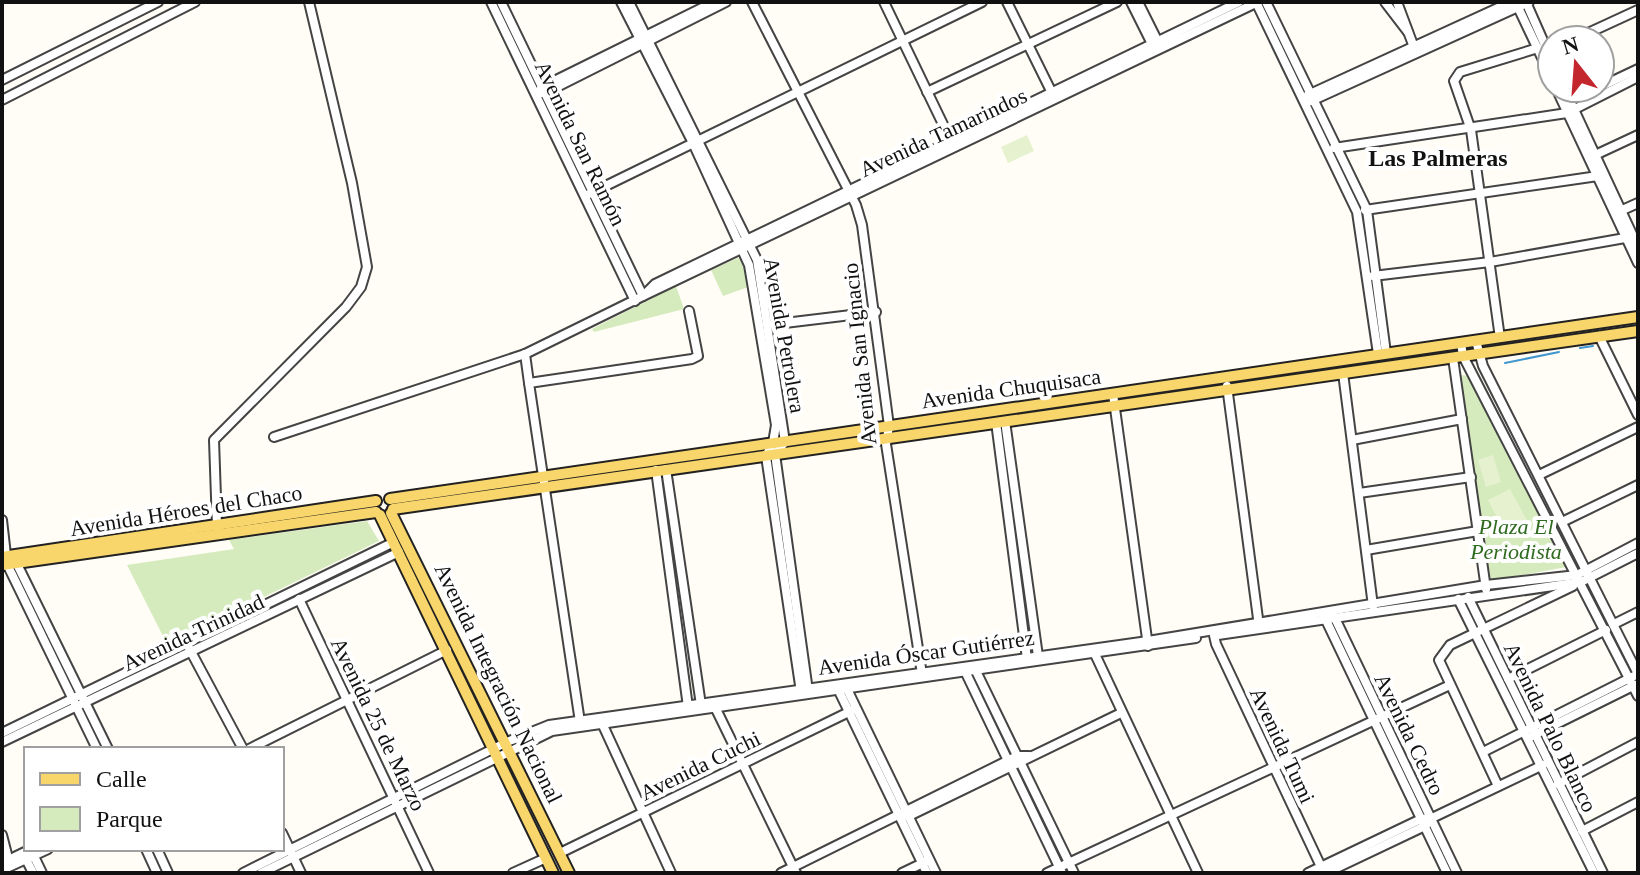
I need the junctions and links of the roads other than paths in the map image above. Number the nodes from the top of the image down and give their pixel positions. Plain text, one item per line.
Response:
1 (195, 2) edge
2 (309, 2) edge
3 (491, 2) edge
4 (501, 2) edge
5 (621, 2) edge
6 (629, 2) edge
7 (714, 2) edge
8 (726, 2) edge
9 (752, 2) edge
10 (884, 2) edge
11 (982, 2) edge
12 (1007, 2) edge
13 (1117, 2) edge
14 (1131, 2) edge
15 (1138, 2) edge
16 (1239, 2) edge
17 (1257, 2) edge
18 (1266, 2) edge
19 (1385, 2) edge
20 (1397, 2) edge
21 (156, 3) edge
22 (1521, 3) edge
23 (1638, 10) edge
24 (164, 17) junction
25 (1608, 24) edge
26 (1536, 28) edge
27 (1408, 33) junction
28 (644, 39) junction
29 (902, 40) junction
30 (1536, 43) edge
31 (1029, 45) junction
32 (1157, 47) junction
33 (1536, 49) edge
34 (1415, 50) junction
35 (1638, 69) edge
36 (1638, 77) edge
37 (2, 80) edge
38 (1616, 80) edge
39 (541, 91) junction
40 (927, 92) junction
41 (797, 93) junction
42 (1054, 96) junction
43 (1308, 99) junction
44 (2, 100) edge
45 (1571, 104) edge
46 (1568, 106) junction
47 (1471, 130) junction
48 (1638, 135) edge
49 (695, 141) junction
50 (953, 144) junction
51 (1332, 148) junction
52 (1592, 157) junction
53 (1598, 176) junction
54 (590, 193) junction
55 (850, 193) junction
56 (1479, 194) junction
57 (1638, 203) edge
58 (1362, 211) junction
59 (1618, 213) junction
60 (1625, 238) junction
61 (749, 243) junction
62 (1638, 247) edge
63 (739, 248) junction
64 (1637, 261) edge
65 (1490, 262) junction
66 (1371, 276) junction
67 (639, 298) junction
68 (689, 311) dead end
69 (876, 312) junction
70 (1638, 317) edge
71 (768, 325) junction
72 (1638, 331) edge
73 (1599, 336) junction
74 (1500, 338) junction
75 (1476, 341) junction
76 (1461, 343) junction
77 (768, 352) junction
78 (525, 354) junction
79 (1382, 354) junction
80 (1478, 354) junction
81 (1458, 357) junction
82 (1343, 373) junction
83 (529, 383) junction
84 (1227, 383) junction
85 (1113, 394) junction
86 (1114, 406) junction
87 (1638, 415) edge
88 (969, 419) junction
89 (1462, 419) junction
90 (1000, 421) junction
91 (1638, 427) edge
92 (888, 432) junction
93 (274, 437) dead end
94 (1352, 440) junction
95 (775, 449) junction
96 (661, 470) junction
97 (1539, 475) junction
98 (1471, 477) junction
99 (546, 481) junction
100 (1638, 485) edge
101 (1359, 493) junction
102 (385, 508) junction
103 (2, 520) edge
104 (1562, 522) junction
105 (217, 526) junction
106 (1478, 531) junction
107 (1638, 543) edge
108 (396, 547) junction
109 (1366, 550) junction
110 (1638, 553) edge
111 (7, 559) edge
112 (1590, 574) junction
113 (1579, 578) junction
114 (1486, 589) junction
115 (295, 591) junction
116 (1463, 598) junction
117 (300, 601) junction
118 (1373, 608) junction
119 (1638, 612) edge
120 (1328, 615) junction
121 (1614, 624) junction
122 (1259, 626) junction
123 (1606, 630) junction
124 (1479, 632) junction
125 (1214, 633) junction
126 (1148, 644) junction
127 (189, 647) junction
128 (447, 650) junction
129 (1094, 650) junction
130 (1038, 657) junction
131 (1027, 659) junction
132 (975, 667) junction
133 (964, 668) junction
134 (922, 674) junction
135 (1636, 678) edge
136 (1508, 679) junction
137 (1450, 685) junction
138 (841, 687) junction
139 (804, 692) junction
140 (1638, 696) edge
141 (349, 700) junction
142 (79, 702) junction
143 (714, 705) junction
144 (701, 706) junction
145 (688, 708) junction
146 (852, 711) junction
147 (1121, 713) junction
148 (601, 720) junction
149 (1378, 720) junction
150 (580, 723) junction
151 (2, 733) edge
152 (1530, 734) junction
153 (2, 742) edge
154 (1638, 742) edge
155 (509, 746) junction
156 (96, 747) edge
157 (107, 747) edge
158 (245, 747) edge
159 (250, 747) edge
160 (497, 752) junction
161 (1483, 752) junction
162 (1014, 762) junction
163 (1544, 764) junction
164 (742, 765) junction
165 (1274, 768) junction
166 (1558, 784) junction
167 (1498, 786) junction
168 (397, 802) junction
169 (1638, 802) edge
170 (643, 813) junction
171 (905, 813) junction
172 (1171, 817) junction
173 (1432, 818) junction
174 (1423, 823) junction
175 (1582, 831) junction
176 (2, 835) edge
177 (284, 837) edge
178 (147, 851) edge
179 (158, 851) edge
180 (29, 853) edge
181 (292, 853) junction
182 (560, 853) junction
183 (546, 858) junction
184 (926, 861) junction
185 (1070, 863) junction
186 (6, 865) edge
187 (794, 870) edge
188 (1061, 870) edge
189 (1324, 871) edge
190 (1590, 872) edge
191 (33, 873) edge
192 (42, 873) edge
193 (157, 873) edge
194 (168, 873) edge
195 (243, 873) edge
196 (261, 873) edge
197 (301, 873) edge
198 (429, 873) edge
199 (513, 873) edge
200 (553, 873) edge
201 (569, 873) edge
202 (671, 873) edge
203 (781, 873) edge
204 (902, 873) edge
205 (927, 873) edge
206 (936, 873) edge
207 (1047, 873) edge
208 (1074, 873) edge
209 (1198, 873) edge
210 (1308, 873) edge
211 (1447, 873) edge
212 (1457, 873) edge
213 (1603, 873) edge

1 - 24 street
2 - 105 street
3 - 39 street, Avenida San Ramón
4 - 39 street, Avenida San Ramón
5 - 28 street, Avenida Petrolera
6 - 28 street, Avenida Petrolera
7 - 28 street
8 - 28 street
9 - 41 street, Avenida San Ignacio
10 - 29 street
11 - 29 street
12 - 31 street
13 - 31 street
14 - 32 street
15 - 32 street
16 - 32 street, Avenida Tamarindos
17 - 32 street, Avenida Tamarindos
17 - 43 street
18 - 43 street
19 - 27 street
20 - 27 street
21 - 24 street
21 - 37 street
22 - 26 street
22 - 30 street
22 - 34 street
23 - 25 street
24 - 44 street
27 - 34 street
28 - 39 street
28 - 49 street, Avenida Petrolera
29 - 40 street
29 - 41 street
31 - 40 street
31 - 42 street
32 - 42 street, Avenida Tamarindos
33 - 47 street
34 - 43 street
35 - 38 street
36 - 46 street
39 - 54 street, Avenida San Ramón
40 - 50 street
41 - 49 street
41 - 55 street, Avenida San Ignacio
42 - 50 street, Avenida Tamarindos
43 - 51 street
45 - 46 street
46 - 47 street
46 - 52 street
47 - 51 street
47 - 56 street
48 - 52 street
49 - 54 street
49 - 61 street, Avenida Petrolera
49 - 63 street, Avenida Petrolera
50 - 55 street, Avenida Tamarindos
51 - 58 street
52 - 53 street
52 - 59 street
53 - 56 street
53 - 59 street
54 - 67 street, Avenida San Ramón
55 - 61 street, Avenida Tamarindos
55 - 69 street, Avenida San Ignacio
56 - 58 street
56 - 65 street
57 - 59 street
58 - 66 street
59 - 60 street
59 - 62 street
60 - 64 street
60 - 65 street
61 - 63 street, Avenida Tamarindos
61 - 71 street, Avenida Petrolera
63 - 67 street, Avenida Tamarindos
63 - 77 street, Avenida Petrolera
65 - 66 street
65 - 74 street
66 - 79 street
67 - 78 street, Avenida Tamarindos
68 - 83 street
69 - 71 street
69 - 92 street, Avenida San Ignacio
70 - 74 main road, Avenida Chuquisaca
71 - 77 street, Avenida Petrolera
72 - 73 main road, Avenida Chuquisaca
73 - 80 main road, Avenida Chuquisaca
73 - 87 street
74 - 75 main road, Avenida Chuquisaca
75 - 76 main road, Avenida Chuquisaca
75 - 80 street
76 - 79 main road, Avenida Chuquisaca
76 - 81 street
77 - 95 street, Avenida Petrolera
78 - 83 street
78 - 93 street, Avenida Tamarindos
79 - 84 main road, Avenida Chuquisaca
80 - 81 main road, Avenida Chuquisaca
80 - 97 street
81 - 82 main road, Avenida Chuquisaca
81 - 89 street
81 - 113 street
82 - 84 main road, Avenida Chuquisaca
82 - 94 street
83 - 99 street
84 - 85 main road, Avenida Chuquisaca
84 - 86 main road, Avenida Chuquisaca
84 - 122 street
85 - 86 street
85 - 88 main road, Avenida Chuquisaca
86 - 90 main road, Avenida Chuquisaca
86 - 126 street
88 - 90 main road, Avenida Chuquisaca
88 - 92 main road, Avenida Chuquisaca
89 - 94 street
89 - 98 street
90 - 130 street
90 - 131 street
91 - 97 street
92 - 95 main road, Avenida Chuquisaca
92 - 95 main road, Avenida Chuquisaca
92 - 134 street, Avenida San Ignacio
94 - 101 street
95 - 96 main road, Avenida Chuquisaca
95 - 99 main road, Avenida Chuquisaca
95 - 139 street, Avenida Petrolera
96 - 99 main road, Avenida Chuquisaca
96 - 144 street
96 - 145 street
97 - 104 street
98 - 101 street
98 - 106 street
99 - 102 main road, Avenida Chuquisaca
99 - 150 street
100 - 104 street
101 - 109 street
102 - 105 main road, Avenida Héroes del Chaco
102 - 108 main road, Avenida Integración Nacional
102 - 111 main road, Avenida Héroes del Chaco
102 - 155 main road, Avenida Integración Nacional
103 - 111 street
104 - 112 street
105 - 111 main road, Avenida Héroes del Chaco
106 - 109 street
106 - 114 street
107 - 112 street, Avenida Óscar Gutiérrez
108 - 115 street, Avenida Trinidad
108 - 117 street, Avenida Trinidad
108 - 128 main road, Avenida Integración Nacional
109 - 118 street
110 - 112 street, Avenida Óscar Gutiérrez
111 - 142 street
112 - 113 street, Avenida Óscar Gutiérrez
112 - 121 street
113 - 114 street, Avenida Óscar Gutiérrez
113 - 123 street
113 - 124 street
114 - 116 street, Avenida Óscar Gutiérrez
114 - 118 street, Avenida Óscar Gutiérrez
115 - 117 street, Avenida 25 de Marzo
115 - 127 street, Avenida Trinidad
116 - 118 street, Avenida Óscar Gutiérrez
116 - 124 street, Avenida Palo Blanco
117 - 127 street, Avenida Trinidad
117 - 141 street, Avenida 25 de Marzo
118 - 120 street, Avenida Óscar Gutiérrez
119 - 121 street
120 - 122 street, Avenida Óscar Gutiérrez
120 - 149 street, Avenida Cedro
121 - 135 street
122 - 125 street, Avenida Óscar Gutiérrez
123 - 135 street
123 - 136 street
124 - 136 street, Avenida Palo Blanco
124 - 137 street
124 - 152 street, Avenida Palo Blanco
125 - 126 street, Avenida Óscar Gutiérrez
125 - 165 street, Avenida Tumi
126 - 129 street, Avenida Óscar Gutiérrez
127 - 142 street, Avenida Trinidad
127 - 158 street
128 - 141 street
128 - 160 main road, Avenida Integración Nacional
129 - 130 street, Avenida Óscar Gutiérrez
129 - 147 street
130 - 131 street, Avenida Óscar Gutiérrez
131 - 132 street, Avenida Óscar Gutiérrez
132 - 133 street, Avenida Óscar Gutiérrez
132 - 162 street
133 - 134 street, Avenida Óscar Gutiérrez
133 - 162 street
134 - 138 street, Avenida Óscar Gutiérrez
135 - 140 street
135 - 152 street
136 - 152 street, Avenida Palo Blanco
137 - 149 street
137 - 161 street
138 - 139 street, Avenida Óscar Gutiérrez
138 - 146 street
139 - 143 street, Avenida Óscar Gutiérrez
141 - 159 street
141 - 168 street, Avenida 25 de Marzo
142 - 151 street, Avenida Trinidad
142 - 153 street, Avenida Trinidad
142 - 156 street
142 - 157 street
143 - 144 street, Avenida Óscar Gutiérrez
143 - 164 street
144 - 145 street, Avenida Óscar Gutiérrez
145 - 148 street, Avenida Óscar Gutiérrez
146 - 164 street, Avenida Cuchi
146 - 171 street
147 - 162 street
147 - 172 street
148 - 150 street, Avenida Óscar Gutiérrez
148 - 170 street
149 - 165 street
149 - 173 street, Avenida Cedro
149 - 174 street, Avenida Cedro
150 - 155 street, Avenida Óscar Gutiérrez
152 - 161 street
152 - 163 street, Avenida Palo Blanco
154 - 166 street
155 - 160 street, Avenida Óscar Gutiérrez
155 - 182 main road, Avenida Integración Nacional
160 - 168 street, Avenida Óscar Gutiérrez
160 - 183 main road, Avenida Integración Nacional
161 - 167 street
162 - 171 street
162 - 185 street
162 - 188 street
163 - 166 street, Avenida Palo Blanco
163 - 167 street
163 - 190 street, Avenida Palo Blanco
164 - 170 street, Avenida Cuchi
164 - 187 street
165 - 172 street
165 - 189 street, Avenida Tumi
166 - 175 street, Avenida Palo Blanco
167 - 173 street
168 - 181 street, Avenida Óscar Gutiérrez
168 - 198 street, Avenida 25 de Marzo
169 - 175 street
170 - 182 street, Avenida Cuchi
170 - 202 street
171 - 184 street
171 - 187 street
172 - 185 street
172 - 209 street
173 - 174 street
173 - 212 street, Avenida Cedro
174 - 189 street
174 - 211 street, Avenida Cedro
175 - 213 street, Avenida Palo Blanco
176 - 186 street
177 - 181 street
178 - 193 street
179 - 194 street
180 - 186 street
180 - 191 street
180 - 192 street
181 - 195 street, Avenida Óscar Gutiérrez
181 - 196 street, Avenida Óscar Gutiérrez
181 - 197 street
182 - 201 main road, Avenida Integración Nacional
183 - 199 street
183 - 200 main road, Avenida Integración Nacional
184 - 204 street
184 - 205 street
184 - 206 street
185 - 188 street
185 - 208 street
187 - 203 street
188 - 207 street
189 - 210 street

